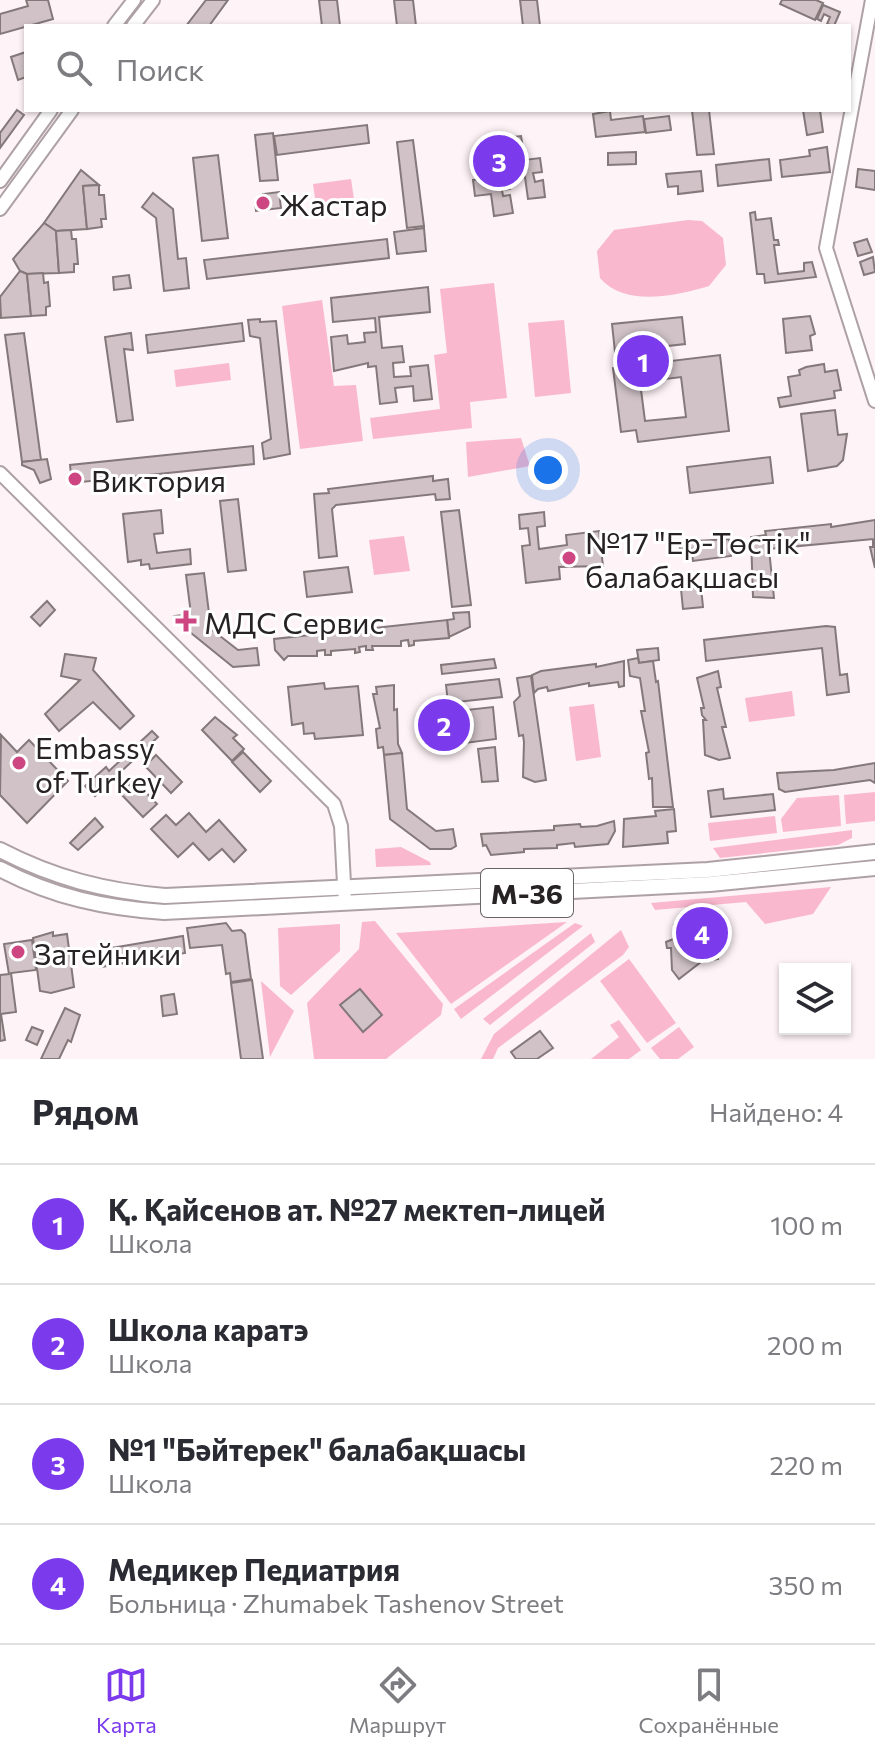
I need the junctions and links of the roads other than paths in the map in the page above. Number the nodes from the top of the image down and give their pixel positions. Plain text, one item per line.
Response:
1 (134, 0) edge
2 (153, 0) edge
3 (872, 0) edge
4 (116, 24) edge
5 (135, 24) edge
6 (50, 112) edge
7 (70, 112) edge
8 (30, 140) junction
9 (42, 150) junction
10 (0, 181) edge
11 (1, 208) edge
12 (875, 401) edge
13 (0, 473) edge
14 (0, 850) edge
15 (875, 852) edge
16 (871, 869) edge
17 (0, 870) edge
18 (344, 895) junction

1 - 4 street
2 - 5 street
3 - 12 street
6 - 8 street
7 - 9 street
8 - 9 street
8 - 10 street
9 - 11 street
13 - 18 street
14 - 18 main road, M-36
15 - 18 main road, M-36
16 - 18 main road, M-36
17 - 18 main road, M-36

